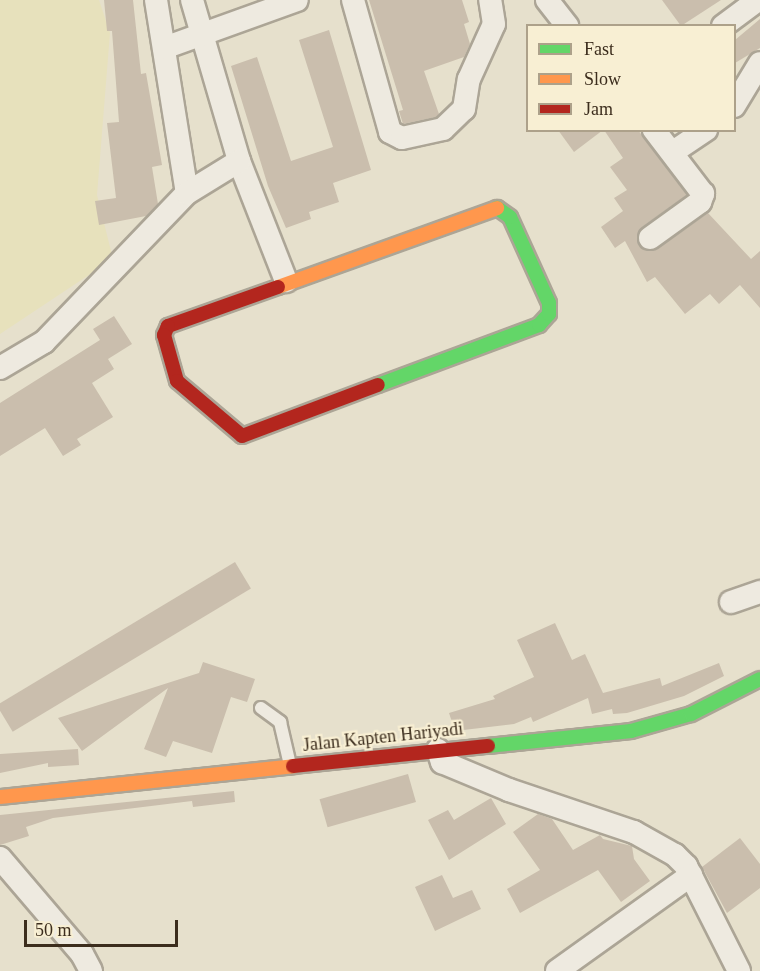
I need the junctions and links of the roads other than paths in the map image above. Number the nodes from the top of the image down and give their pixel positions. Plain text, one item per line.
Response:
1 (156, 0) edge
2 (192, 0) edge
3 (297, 0) edge
4 (353, 0) edge
5 (490, 0) edge
6 (547, 0) edge
7 (758, 0) edge
8 (565, 24) edge
9 (726, 24) edge
10 (203, 36) junction
11 (164, 48) junction
12 (760, 63) edge
13 (736, 104) edge
14 (656, 132) edge
15 (703, 132) edge
16 (673, 152) junction
17 (239, 161) junction
18 (188, 193) junction
19 (650, 238) dead end
20 (286, 281) junction
21 (0, 368) edge
22 (760, 592) edge
23 (731, 602) dead end
24 (760, 679) edge
25 (261, 708) dead end
26 (438, 750) junction
27 (290, 765) junction
28 (0, 796) edge
29 (0, 858) edge
30 (690, 875) junction
31 (91, 971) edge
32 (557, 971) edge
33 (740, 971) edge

1 - 11 street
2 - 10 street
3 - 10 street
4 - 5 street
6 - 8 street
7 - 9 street
10 - 11 street
10 - 17 street
11 - 18 street
12 - 13 street
14 - 16 street
15 - 16 street
16 - 19 street
17 - 18 street
17 - 20 street
18 - 21 street
20 - 20 street
22 - 23 street
24 - 26 street, Jalan Kapten Hariyadi
25 - 27 lane
26 - 27 street, Jalan Kapten Hariyadi
26 - 30 street
27 - 28 street, Jalan Kapten Hariyadi
29 - 31 street
30 - 32 street
30 - 33 street

